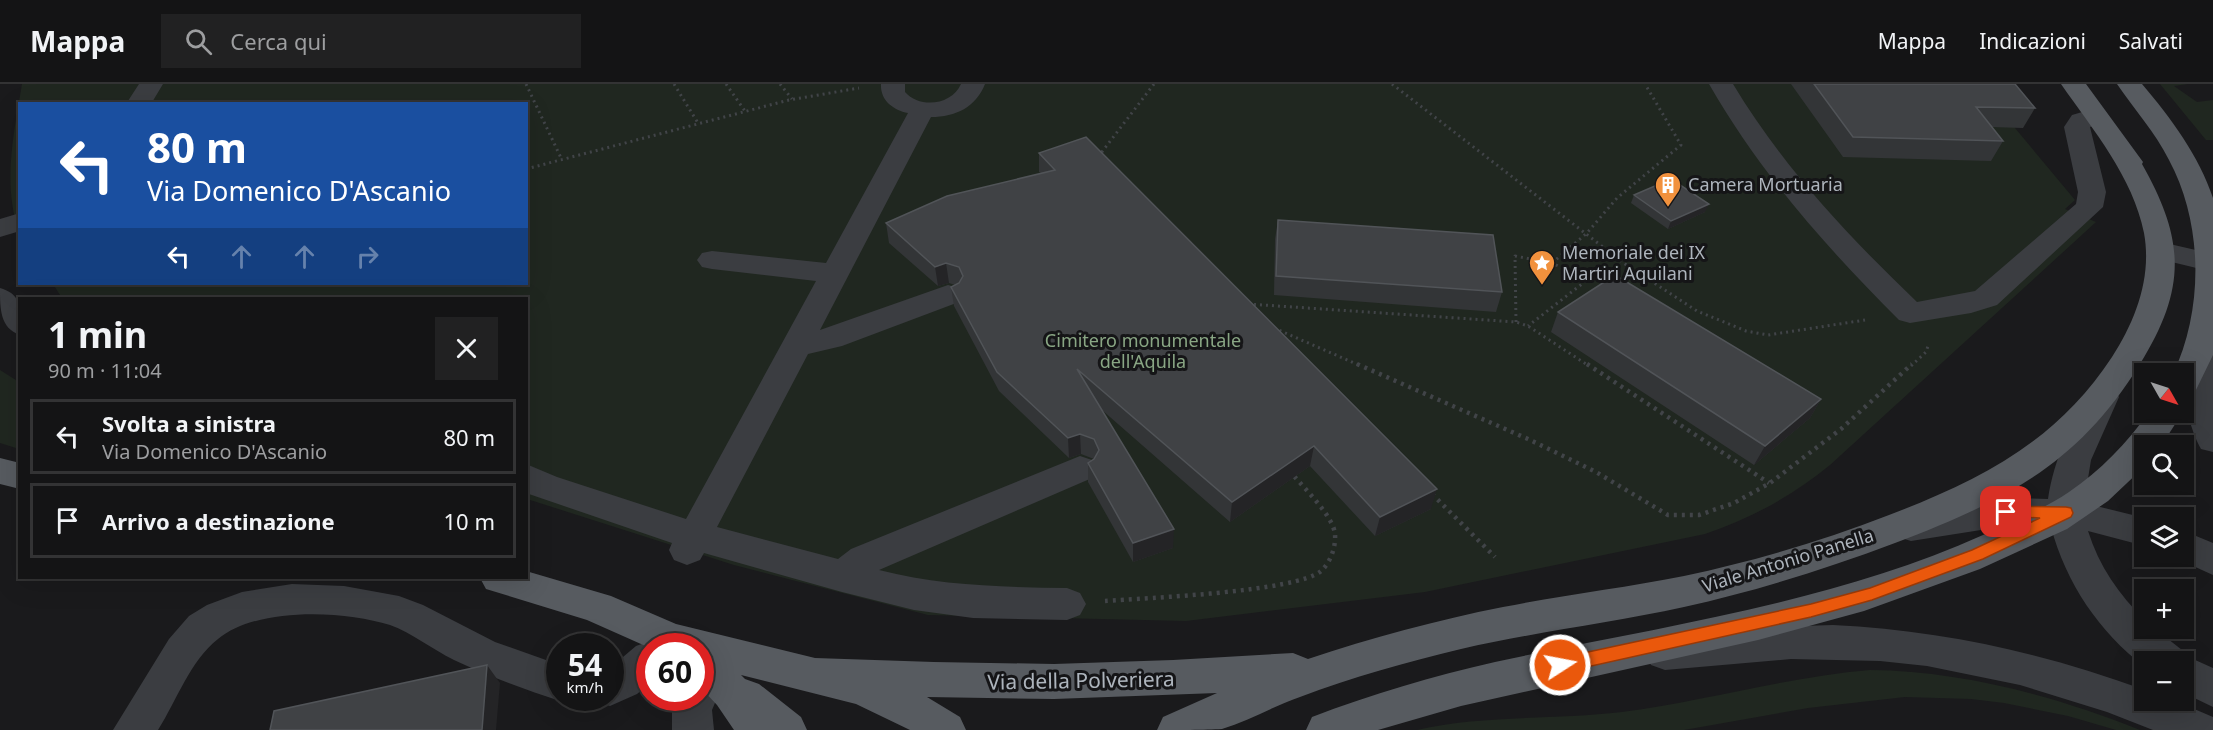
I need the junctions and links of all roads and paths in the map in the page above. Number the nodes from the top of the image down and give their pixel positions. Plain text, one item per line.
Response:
1 (151, 84) edge
2 (526, 84) edge
3 (674, 84) edge
4 (726, 84) edge
5 (780, 84) edge
6 (973, 84) edge
7 (1154, 84) edge
8 (1392, 84) edge
9 (1645, 84) edge
10 (1721, 84) edge
11 (2073, 84) edge
12 (2129, 84) edge
13 (893, 85) edge
14 (792, 99) junction
15 (139, 102) edge
16 (923, 109) junction
17 (745, 111) junction
18 (2096, 116) junction
19 (698, 123) junction
20 (2118, 145) junction
21 (1092, 152) edge
22 (1097, 157) junction
23 (562, 160) junction
24 (1105, 165) edge
25 (528, 169) edge
26 (18, 223) edge
27 (0, 228) edge
28 (1587, 233) junction
29 (2161, 251) junction
30 (712, 260) dead end
31 (2205, 261) edge
32 (1552, 263) junction
33 (835, 274) junction
34 (948, 296) dead end
35 (0, 298) edge
36 (1249, 310) edge
37 (1910, 313) junction
38 (18, 322) edge
39 (1516, 322) junction
40 (1527, 326) junction
41 (1272, 327) edge
42 (798, 343) junction
43 (2201, 345) junction
44 (2193, 363) edge
45 (2104, 395) junction
46 (2158, 423) edge
47 (2213, 440) edge
48 (1287, 468) edge
49 (1080, 469) dead end
50 (0, 471) edge
51 (18, 476) edge
52 (528, 478) edge
53 (1769, 483) junction
54 (1428, 490) edge
55 (2066, 513) junction
56 (2134, 529) edge
57 (1875, 535) junction
58 (691, 543) junction
59 (2194, 551) edge
60 (1495, 557) dead end
61 (2213, 560) edge
62 (842, 577) junction
63 (507, 579) edge
64 (1067, 604) joint
65 (640, 633) edge
66 (2154, 651) edge
67 (1600, 658) junction
68 (1348, 663) junction
69 (714, 664) edge
70 (814, 675) junction
71 (546, 678) edge
72 (2194, 678) edge
73 (714, 680) edge
74 (714, 683) edge
75 (2213, 689) edge
76 (692, 711) edge
77 (135, 730) edge
78 (693, 730) edge
79 (756, 730) edge
80 (786, 730) edge
81 (945, 730) edge
82 (1178, 730) edge
83 (1327, 730) edge
84 (2199, 730) edge

1 - 15 street
2 - 23 path
3 - 19 path
4 - 17 path
5 - 14 path
6 - 16 street
7 - 22 path
8 - 28 path
9 - 28 path
10 - 37 street
11 - 18 main road, Viale Antonio Panella
12 - 31 main road, Viale Antonio Panella
13 - 14 path
13 - 16 street
14 - 17 path
16 - 33 street
17 - 19 path
18 - 20 main road, Viale Antonio Panella
18 - 37 street
19 - 23 path
20 - 29 main road, Viale Antonio Panella
20 - 31 main road, Viale Antonio Panella
21 - 22 path
22 - 24 path
23 - 25 path
26 - 27 street
28 - 32 path
28 - 37 path
29 - 31 street
29 - 45 main road, Viale Antonio Panella
30 - 33 street
31 - 43 main road, Viale Antonio Panella
32 - 39 path
32 - 40 path
33 - 42 street
34 - 42 street
35 - 38 street
36 - 39 path
37 - 53 path
39 - 40 path
40 - 53 path
41 - 53 path
42 - 58 street
43 - 44 main road, Viale Antonio Panella
43 - 47 street
45 - 55 street
45 - 57 main road, Viale Antonio Panella
46 - 55 main road
48 - 64 path
49 - 62 street
50 - 51 main road
52 - 58 street
54 - 60 path
55 - 56 street
55 - 57 street
55 - 66 street
55 - 67 main road
57 - 68 main road, Viale Antonio Panella
58 - 62 street
59 - 61 street
62 - 64 street
63 - 65 main road, Via della Polveriera
67 - 83 main road
67 - 84 street
68 - 70 main road, Via della Polveriera
68 - 82 main road, Viale Antonio Panella
69 - 70 main road, Via della Polveriera
70 - 81 main road, Via della Polveriera
71 - 77 street
72 - 75 street
73 - 80 main road, Via della Polveriera
74 - 79 main road, Via della Polveriera
76 - 78 street

